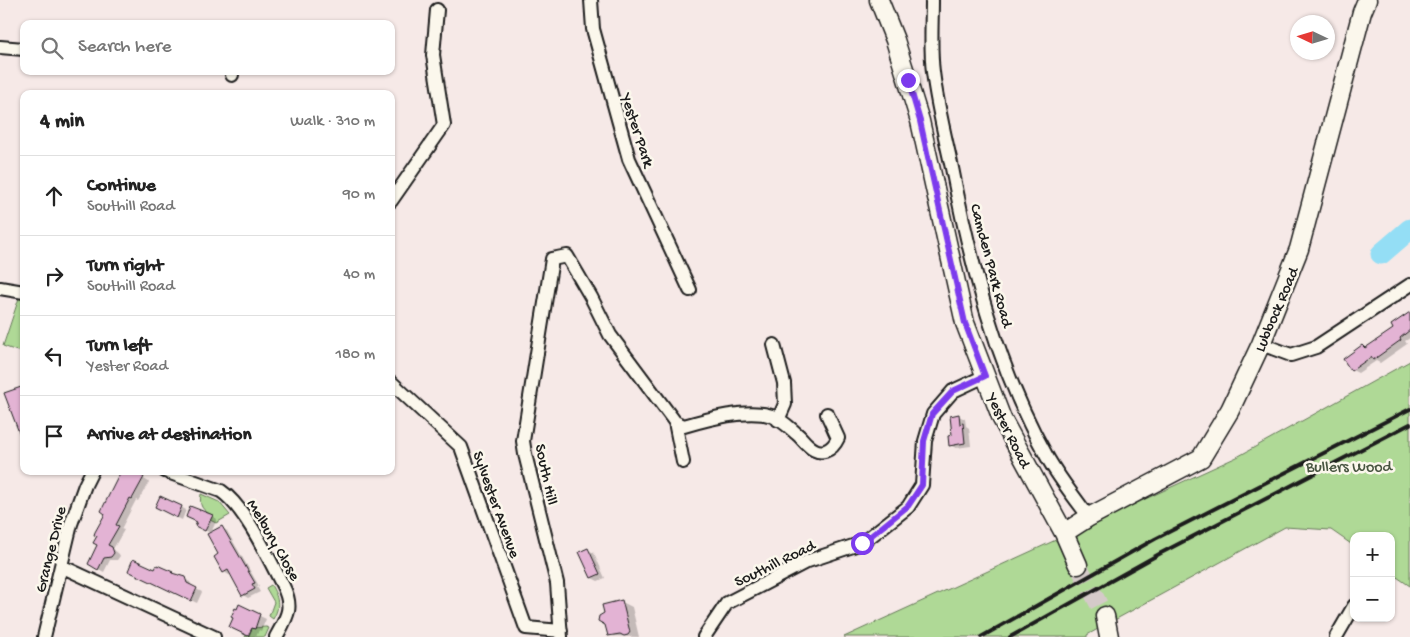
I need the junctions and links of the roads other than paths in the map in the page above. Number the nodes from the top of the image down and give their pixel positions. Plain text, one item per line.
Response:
1 (591, 0) edge
2 (878, 0) edge
3 (932, 0) edge
4 (1367, 0) edge
5 (437, 10) dead end
6 (0, 48) edge
7 (20, 49) edge
8 (395, 195) edge
9 (1410, 284) edge
10 (0, 288) edge
11 (690, 290) dead end
12 (20, 291) edge
13 (1261, 344) junction
14 (774, 345) dead end
15 (985, 376) junction
16 (395, 386) edge
17 (827, 414) dead end
18 (778, 420) junction
19 (676, 422) junction
20 (684, 462) dead end
21 (90, 475) edge
22 (176, 475) edge
23 (1088, 517) junction
24 (1064, 533) junction
25 (1078, 564) tunnel mouth
26 (61, 566) junction
27 (1350, 613) edge
28 (1104, 616) tunnel mouth
29 (561, 634) edge
30 (44, 637) edge
31 (214, 637) edge
32 (276, 637) edge
33 (704, 637) edge
34 (1109, 637) edge
35 (1336, 637) edge

1 - 11 street, Yester Park
2 - 15 street, Yester Road
3 - 23 street, Camden Park Road
4 - 13 street, Lubbock Road
5 - 8 street
6 - 7 street
9 - 13 street
10 - 12 street
13 - 23 street, Lubbock Road
14 - 18 street
15 - 24 street, Yester Road
15 - 33 street, Southill Road
16 - 29 street, Sylvester Avenue
17 - 18 street
18 - 19 street
19 - 20 street
19 - 29 street, South Hill
21 - 26 street, Grange Drive
22 - 32 street, Melbury Close
23 - 24 street, Lubbock Road
24 - 25 street, Yester Road
26 - 30 street, Grange Drive
26 - 31 street
27 - 35 street
28 - 34 street

